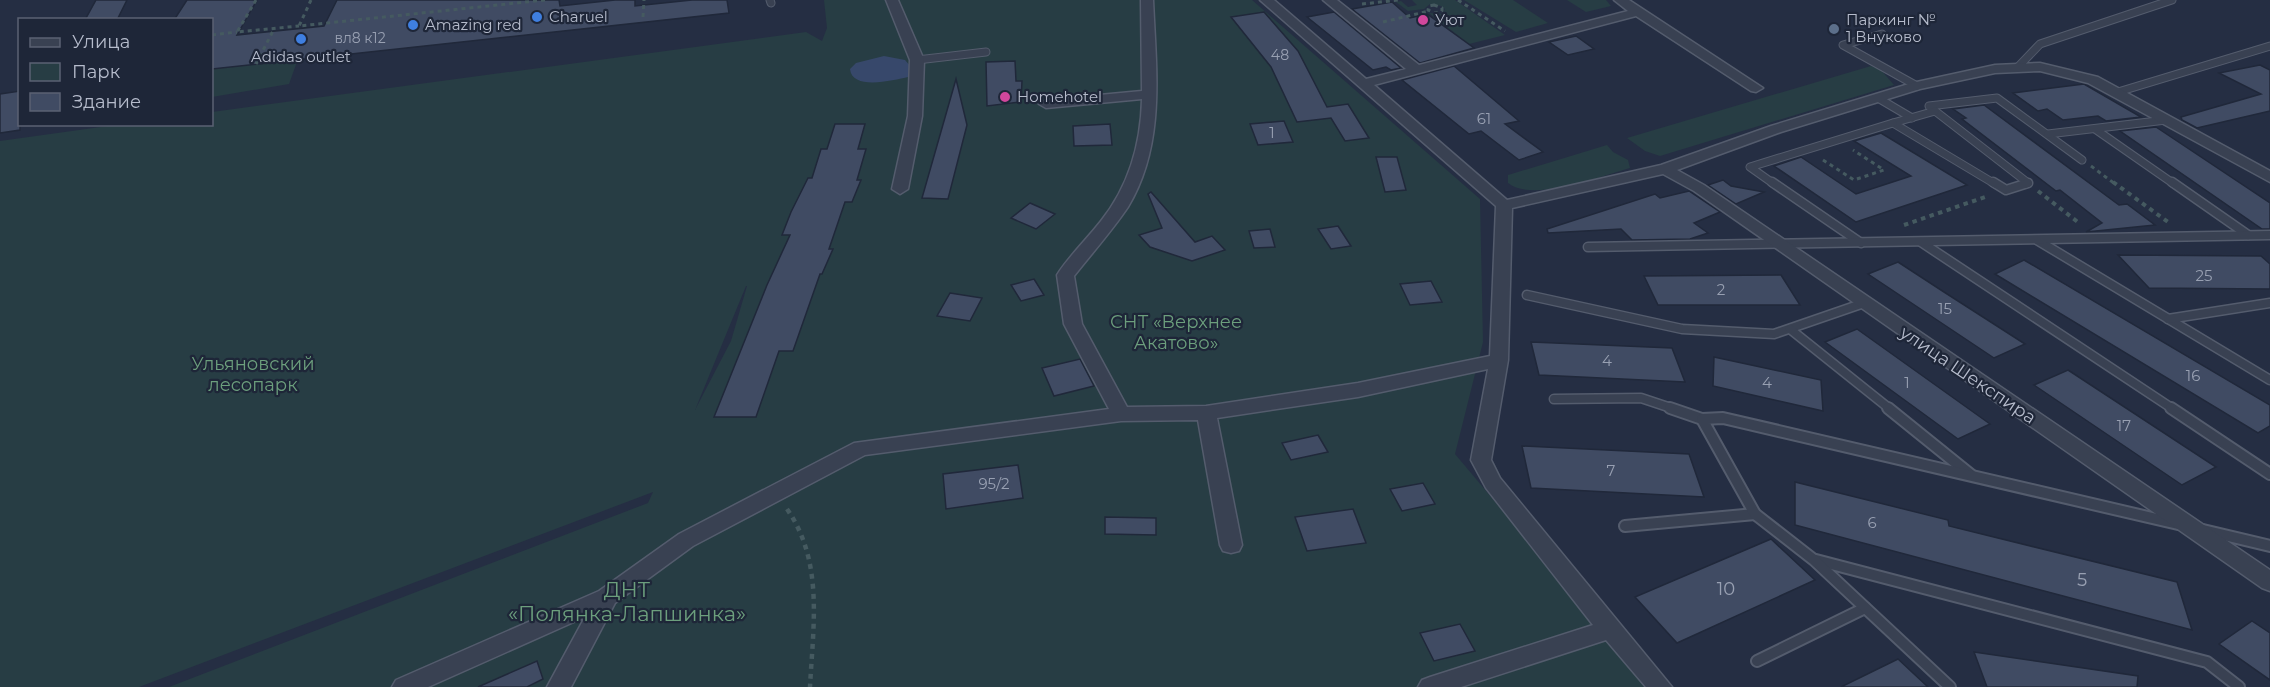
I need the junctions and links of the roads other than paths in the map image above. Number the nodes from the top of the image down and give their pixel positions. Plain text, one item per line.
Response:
1 (892, 0) edge
2 (1147, 0) edge
3 (1266, 0) edge
4 (1329, 0) edge
5 (1620, 0) edge
6 (2172, 0) edge
7 (1638, 12) junction
8 (1882, 34) dead end
9 (2270, 46) edge
10 (986, 52) dead end
11 (917, 60) junction
12 (2017, 68) junction
13 (1416, 70) junction
14 (1363, 84) junction
15 (1917, 86) junction
16 (1756, 88) dead end
17 (2118, 92) junction
18 (1150, 94) junction
19 (1878, 98) junction
20 (1046, 104) dead end
21 (1935, 111) junction
22 (1912, 118) junction
23 (2166, 120) junction
24 (1893, 123) junction
25 (2095, 129) junction
26 (2048, 134) junction
27 (2082, 160) road end
28 (1665, 169) junction
29 (2270, 177) edge
30 (900, 189) dead end
31 (1504, 205) junction
32 (2248, 235) junction
33 (2270, 235) edge
34 (2037, 240) junction
35 (1920, 242) junction
36 (1861, 243) junction
37 (1778, 244) junction
38 (1588, 248) dead end
39 (1527, 295) dead end
40 (1864, 303) junction
41 (2270, 303) edge
42 (2168, 319) junction
43 (1790, 329) junction
44 (1499, 360) junction
45 (2270, 380) edge
46 (1554, 399) dead end
47 (1206, 413) junction
48 (1121, 414) junction
49 (1702, 419) junction
50 (2270, 474) edge
51 (1973, 476) junction
52 (1755, 514) junction
53 (1625, 526) dead end
54 (2189, 527) junction
55 (1231, 545) dead end
56 (2270, 546) edge
57 (1814, 560) junction
58 (2270, 582) edge
59 (607, 597) junction
60 (1865, 608) junction
61 (1610, 629) junction
62 (1757, 661) dead end
63 (404, 687) edge
64 (559, 687) edge
65 (1430, 687) edge
66 (1660, 687) edge
67 (1950, 687) edge
68 (2239, 687) edge

1 - 11 street
2 - 18 street
3 - 14 street
4 - 13 street
5 - 7 street
6 - 12 lane
7 - 13 street
7 - 16 street
8 - 15 lane
9 - 17 lane
10 - 11 lane
11 - 30 street
12 - 15 street
12 - 17 street
13 - 14 street
14 - 31 street
15 - 19 street
17 - 23 street
18 - 20 street
18 - 48 street
19 - 22 lane
19 - 28 street
21 - 22 lane
21 - 24 lane
21 - 26 lane
22 - 24 lane
23 - 25 lane
23 - 29 street
24 - 36 lane
25 - 26 lane
25 - 32 lane
26 - 27 lane
28 - 31 street
28 - 37 street, улица Шекспира
31 - 44 street
32 - 33 lane
32 - 34 lane
34 - 35 lane
34 - 42 lane
35 - 36 lane
35 - 50 lane
36 - 37 lane
37 - 38 lane
37 - 40 street, улица Шекспира
39 - 43 lane
40 - 43 lane
40 - 54 street, улица Шекспира
41 - 42 lane
42 - 45 lane
43 - 51 lane
44 - 47 street
44 - 61 street
46 - 49 lane
47 - 48 street
47 - 55 street
48 - 59 street
49 - 51 lane
49 - 52 lane
51 - 54 lane
52 - 53 lane
52 - 57 lane
54 - 56 lane
54 - 58 street, улица Шекспира
57 - 60 lane
57 - 68 lane
59 - 63 street
59 - 64 street
60 - 62 lane
60 - 67 lane
61 - 65 street
61 - 66 street

